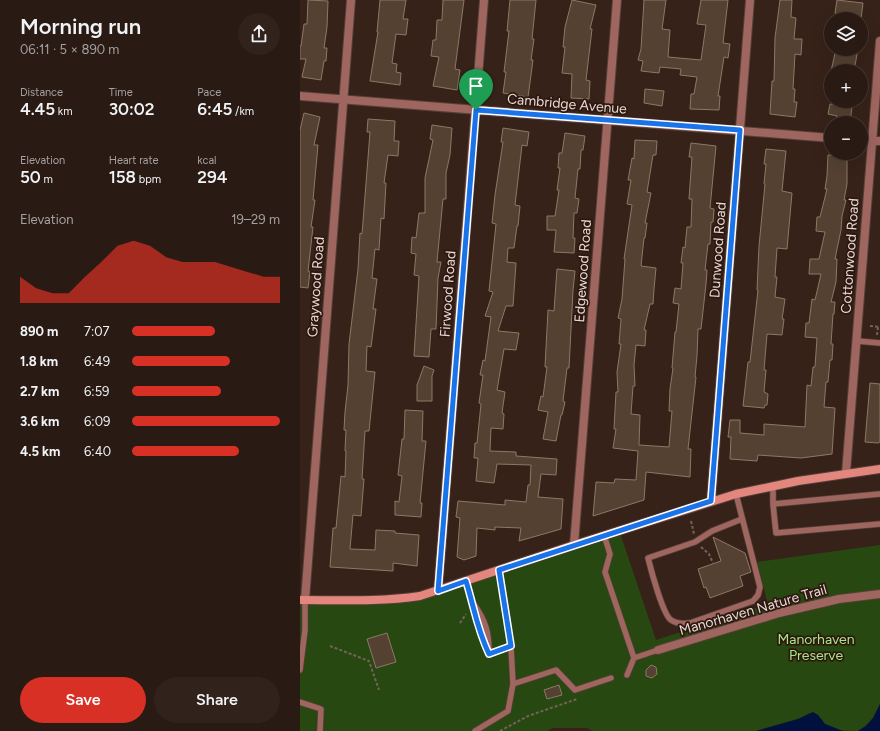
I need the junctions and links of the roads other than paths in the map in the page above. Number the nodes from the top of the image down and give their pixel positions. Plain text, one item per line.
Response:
1 (351, 0) edge
2 (484, 0) edge
3 (617, 0) edge
4 (750, 0) edge
5 (880, 41) edge
6 (300, 96) edge
7 (344, 99) junction
8 (476, 110) junction
9 (608, 120) junction
10 (740, 130) junction
11 (824, 137) edge
12 (876, 141) edge
13 (857, 341) junction
14 (880, 343) edge
15 (880, 471) edge
16 (846, 473) junction
17 (773, 485) junction
18 (736, 494) junction
19 (880, 494) edge
20 (711, 501) junction
21 (773, 504) junction
22 (742, 519) junction
23 (880, 524) edge
24 (604, 535) junction
25 (574, 545) junction
26 (499, 570) junction
27 (466, 581) junction
28 (438, 591) junction
29 (880, 594) edge
30 (303, 600) edge
31 (511, 646) junction
32 (658, 650) joint
33 (634, 658) junction
34 (300, 670) edge
35 (627, 675) dead end
36 (611, 678) dead end
37 (513, 684) junction
38 (300, 702) edge
39 (320, 731) edge
40 (475, 731) edge

1 - 7 street, Graywood Road
2 - 8 street, Firwood Road
3 - 9 street, Edgewood Road
4 - 10 street, Dunwood Road
5 - 12 street, Cottonwood Road
6 - 7 street, Cambridge Avenue
7 - 8 street, Cambridge Avenue
7 - 30 street, Graywood Road
8 - 9 street, Cambridge Avenue
8 - 28 street, Firwood Road
9 - 10 street, Cambridge Avenue
9 - 25 street, Edgewood Road
10 - 11 street, Cambridge Avenue
10 - 20 street, Dunwood Road
12 - 13 street, Cottonwood Road
13 - 14 lane
13 - 16 street, Cottonwood Road
15 - 16 street
16 - 17 street
17 - 18 street
17 - 21 lane
18 - 20 street
18 - 22 lane
19 - 21 lane
20 - 24 street
21 - 23 lane
22 - 22 lane
24 - 25 street
24 - 33 lane
25 - 26 street
26 - 27 street
26 - 31 lane
27 - 28 street
27 - 31 lane
28 - 30 street
29 - 32 street, Manorhaven Nature Trail
30 - 34 lane
31 - 37 lane
32 - 33 lane
33 - 35 lane
36 - 37 lane
37 - 40 lane
38 - 39 lane

